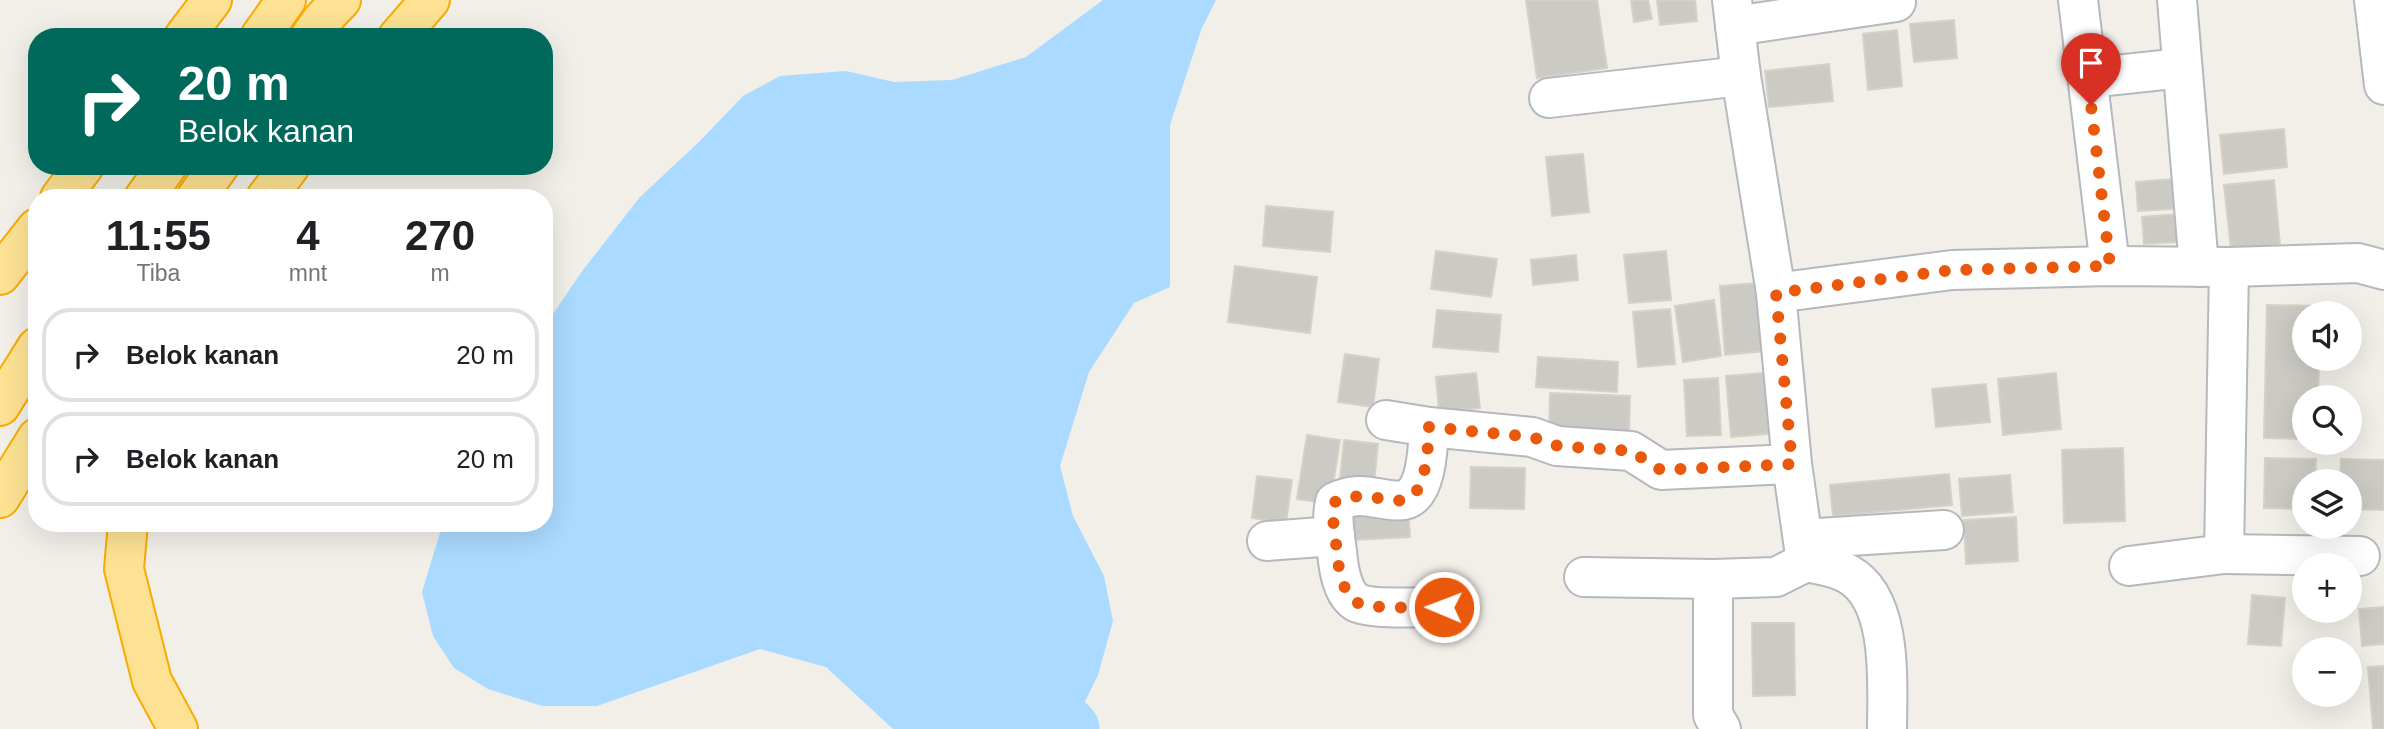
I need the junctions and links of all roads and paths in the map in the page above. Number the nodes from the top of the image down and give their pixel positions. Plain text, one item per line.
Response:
1 (212, 0) edge
2 (286, 0) edge
3 (341, 0) edge
4 (430, 0) edge
5 (2078, 0) edge
6 (2176, 0) edge
7 (2374, 0) edge
8 (1896, 2) edge
9 (1733, 13) edge
10 (191, 28) edge
11 (266, 28) edge
12 (316, 28) edge
13 (406, 28) edge
14 (2182, 68) junction
15 (1741, 76) junction
16 (2088, 78) junction
17 (2384, 85) edge
18 (1549, 98) dead end
19 (283, 175) edge
20 (272, 189) edge
21 (28, 239) edge
22 (2110, 266) junction
23 (2214, 267) junction
24 (2384, 270) edge
25 (0, 275) edge
26 (1776, 293) junction
27 (28, 361) edge
28 (0, 406) edge
29 (1386, 420) dead end
30 (1429, 427) junction
31 (28, 453) edge
32 (1792, 464) junction
33 (0, 498) edge
34 (1944, 530) dead end
35 (127, 532) edge
36 (1335, 536) junction
37 (1267, 541) dead end
38 (1805, 550) junction
39 (2224, 554) junction
40 (2292, 554) edge
41 (2129, 566) dead end
42 (1584, 577) dead end
43 (1713, 579) junction
44 (1444, 607) dead end
45 (178, 729) edge
46 (1721, 729) edge
47 (1887, 729) edge

1 - 10 highway
2 - 11 highway
3 - 12 highway
4 - 13 highway
5 - 16 street
6 - 14 street
7 - 17 street
8 - 9 street
9 - 15 street
14 - 16 street
14 - 23 street
15 - 18 street
15 - 26 street
16 - 22 street
19 - 20 highway
21 - 25 highway
22 - 23 street
22 - 26 street
23 - 24 street
23 - 39 street
26 - 32 street
27 - 28 highway
29 - 30 street
30 - 32 street
30 - 36 street
31 - 33 highway
32 - 38 street
34 - 38 street
35 - 45 highway
36 - 37 street
36 - 44 street
38 - 43 street
38 - 47 street
39 - 40 street
39 - 41 street
42 - 43 street
43 - 46 street

